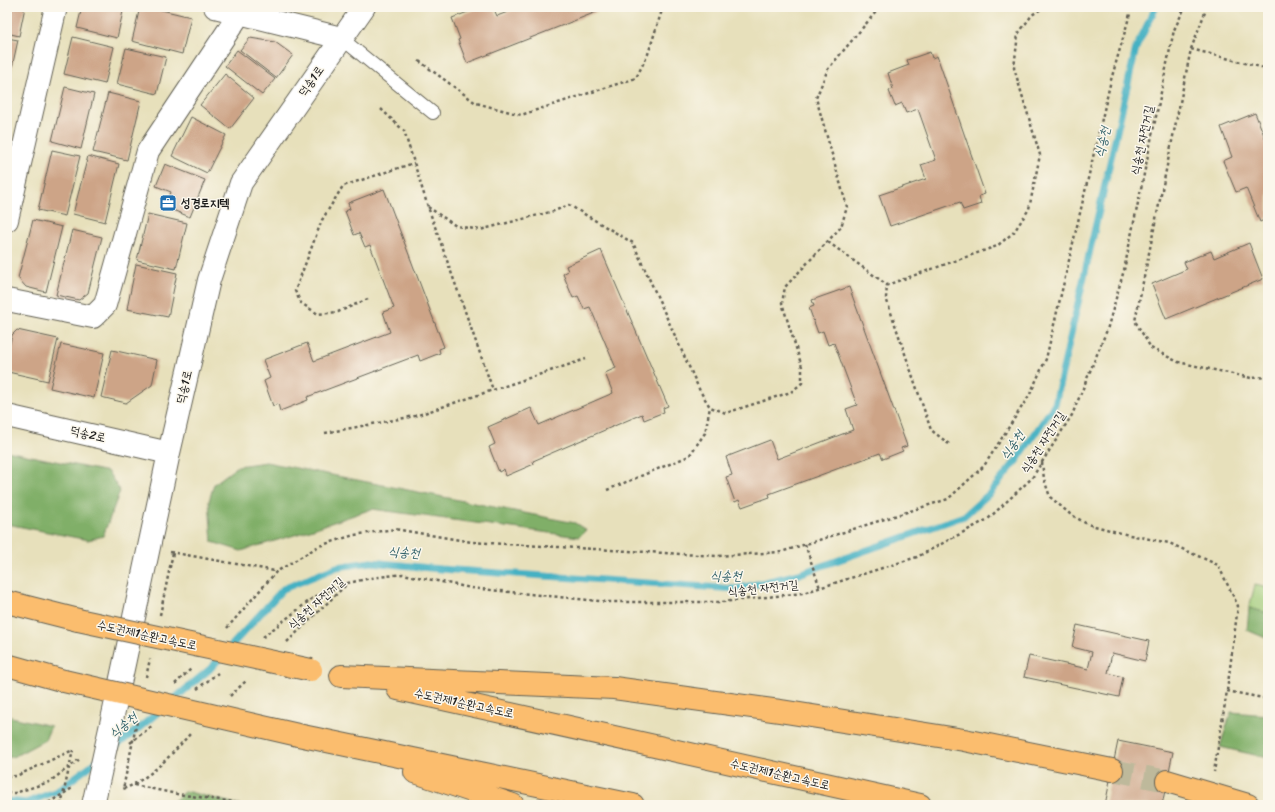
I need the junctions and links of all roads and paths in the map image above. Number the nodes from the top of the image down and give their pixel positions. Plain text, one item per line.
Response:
1 (56, 7) edge
2 (215, 7) edge
3 (364, 7) edge
4 (663, 7) edge
5 (880, 7) edge
6 (1044, 7) edge
7 (1132, 7) edge
8 (1185, 7) edge
9 (1207, 7) edge
10 (240, 13) junction
11 (341, 38) junction
12 (1191, 49) junction
13 (419, 61) dead end
14 (1268, 69) edge
15 (381, 109) dead end
16 (434, 113) dead end
17 (414, 163) junction
18 (428, 207) junction
19 (7, 220) edge
20 (828, 242) junction
21 (887, 286) junction
22 (368, 299) dead end
23 (7, 300) edge
24 (586, 359) dead end
25 (1268, 377) edge
26 (493, 390) junction
27 (710, 407) junction
28 (7, 416) edge
29 (325, 433) dead end
30 (949, 444) dead end
31 (169, 453) junction
32 (1042, 462) junction
33 (607, 490) dead end
34 (806, 544) junction
35 (149, 549) junction
36 (173, 553) junction
37 (276, 572) junction
38 (820, 588) junction
39 (7, 602) edge
40 (160, 615) dead end
41 (225, 630) dead end
42 (286, 643) dead end
43 (152, 653) dead end
44 (7, 665) edge
45 (195, 666) dead end
46 (252, 675) dead end
47 (341, 676) junction
48 (145, 684) dead end
49 (173, 685) dead end
50 (1227, 691) junction
51 (229, 696) dead end
52 (1268, 699) edge
53 (135, 720) dead end
54 (191, 734) dead end
55 (323, 740) junction
56 (86, 755) dead end
57 (1112, 770) tunnel mouth
58 (1214, 774) dead end
59 (7, 777) edge
60 (1167, 781) tunnel mouth
61 (134, 785) junction
62 (7, 793) edge
63 (61, 805) edge
64 (93, 805) edge
65 (255, 805) edge
66 (513, 805) edge
67 (632, 805) edge
68 (920, 805) edge
69 (1248, 805) edge

1 - 19 street
2 - 10 street
3 - 11 street, 덕송1로
4 - 13 path
5 - 20 path
6 - 21 path
7 - 34 path
8 - 32 path, 식송천 자전거길
9 - 12 path
10 - 11 street
10 - 23 street
11 - 16 lane
11 - 31 street, 덕송1로
12 - 14 path
12 - 25 path
15 - 17 path
17 - 18 path
17 - 22 path
18 - 26 path
18 - 27 path
20 - 21 path
20 - 27 path
21 - 30 path
24 - 26 path
26 - 29 path
27 - 33 path
28 - 31 street, 덕송2로
31 - 35 street, 덕송1로
32 - 38 path, 식송천 자전거길
32 - 50 path
34 - 37 path
34 - 38 path
35 - 36 path
35 - 64 street, 덕송1로, bridge
36 - 37 path
36 - 40 path, bridge
37 - 41 path
38 - 42 path, 식송천 자전거길
39 - 47 highway, 수도권제1순환고속도로, bridge
43 - 48 path, bridge
44 - 55 highway, bridge
45 - 49 path
46 - 51 path
47 - 57 highway
47 - 68 highway, 수도권제1순환고속도로
50 - 52 path
50 - 58 path
53 - 61 path, bridge
54 - 61 path
55 - 66 highway
55 - 67 highway
56 - 62 path
59 - 63 path, bridge
60 - 69 highway
61 - 65 path

